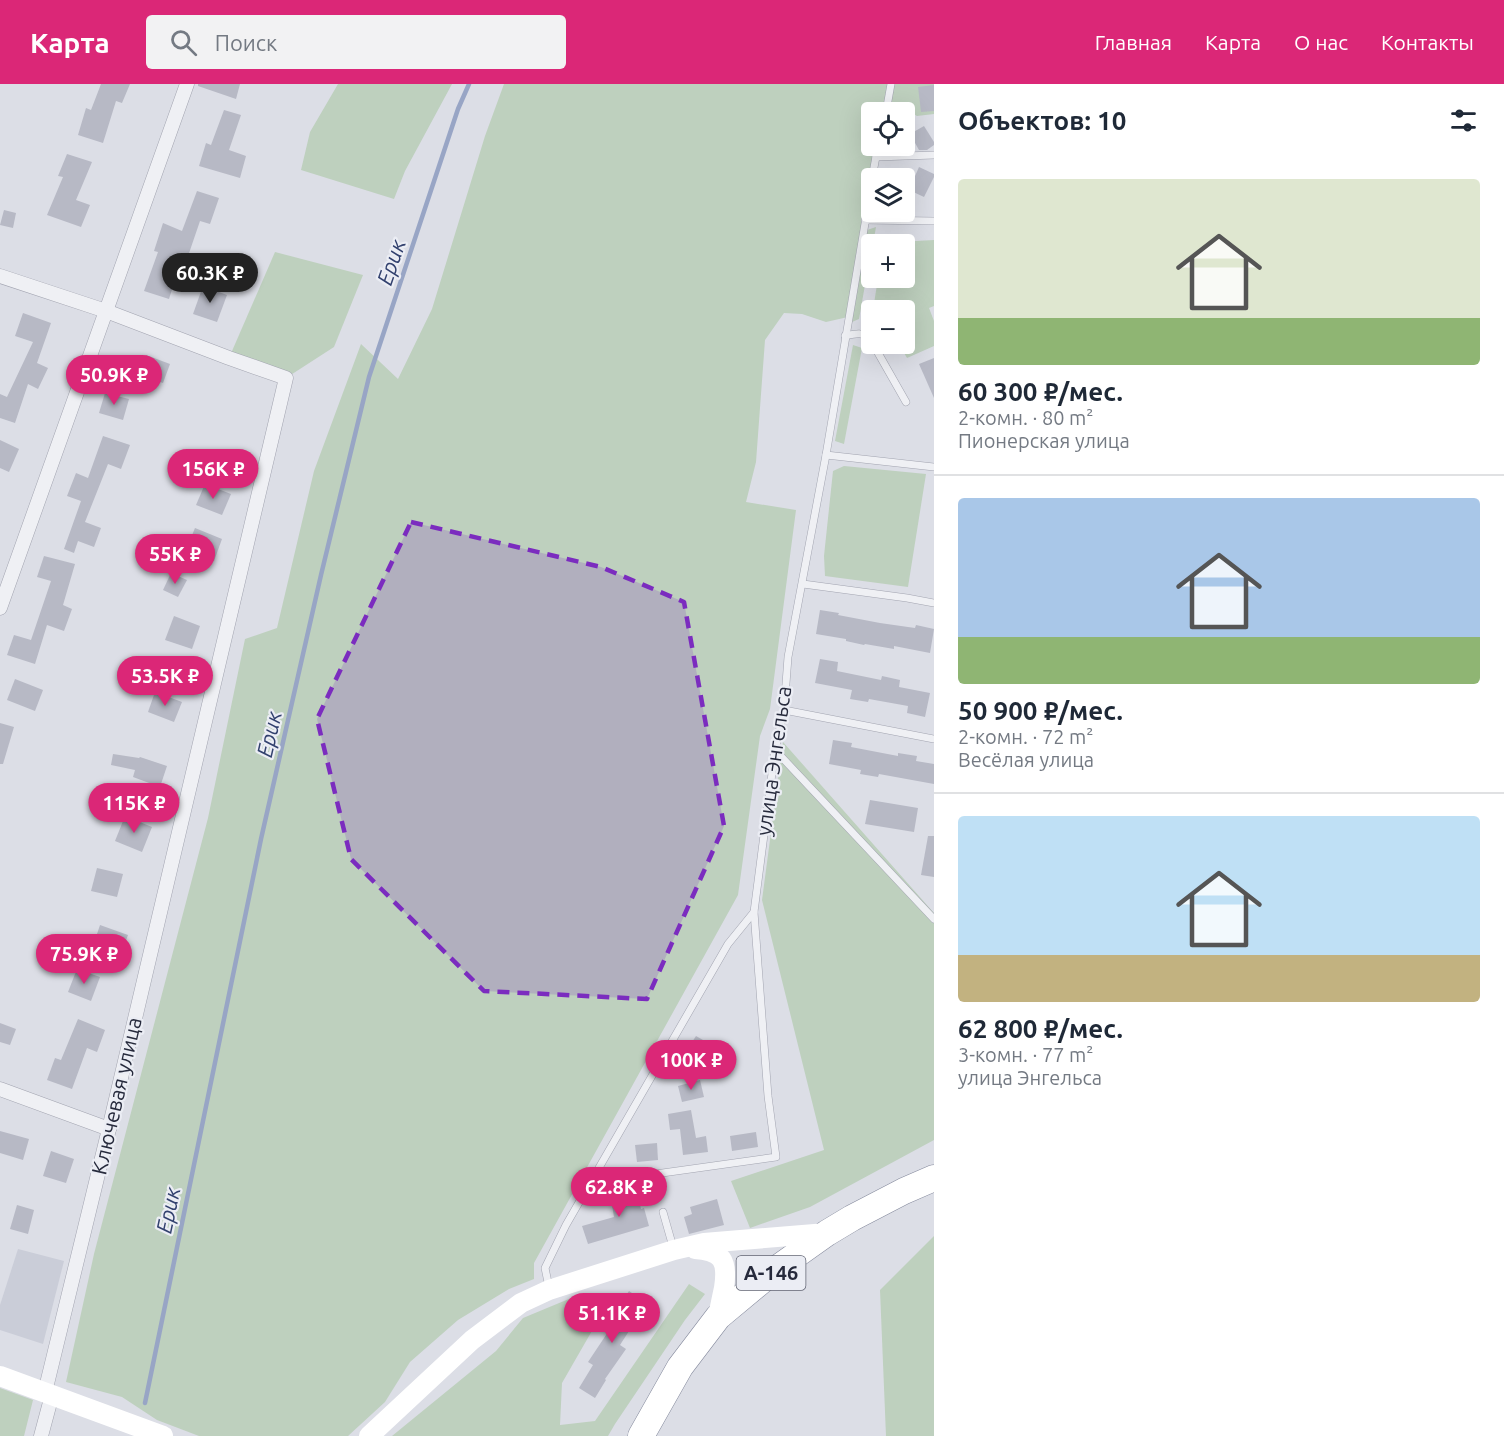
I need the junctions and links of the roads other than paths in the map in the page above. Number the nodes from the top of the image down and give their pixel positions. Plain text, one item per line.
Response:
1 (187, 84) edge
2 (891, 84) edge
3 (888, 102) edge
4 (934, 155) edge
5 (876, 158) joint
6 (874, 168) edge
7 (915, 221) edge
8 (934, 221) edge
9 (865, 222) edge
10 (0, 276) edge
11 (106, 311) junction
12 (861, 333) edge
13 (845, 336) junction
14 (879, 354) edge
15 (906, 402) dead end
16 (826, 455) junction
17 (934, 467) edge
18 (802, 584) junction
19 (934, 603) edge
20 (0, 608) edge
21 (784, 710) junction
22 (934, 740) edge
23 (774, 750) junction
24 (754, 912) junction
25 (934, 919) edge
26 (0, 1089) edge
27 (109, 1129) junction
28 (934, 1178) edge
29 (591, 1183) junction
30 (663, 1212) dead end
31 (827, 1233) junction
32 (679, 1249) junction
33 (549, 1290) junction
34 (718, 1317) junction
35 (0, 1376) edge
36 (49, 1394) junction
37 (41, 1436) edge
38 (163, 1436) edge
39 (369, 1436) edge
40 (641, 1436) edge

1 - 11 street
2 - 3 lane
4 - 5 lane
5 - 6 lane, улица Энгельса
7 - 8 lane
9 - 13 lane, улица Энгельса
10 - 11 street
11 - 20 street
11 - 27 street, Ключевая улица
12 - 13 lane
13 - 16 lane, улица Энгельса
14 - 15 lane
16 - 17 lane
16 - 18 lane, улица Энгельса
18 - 19 lane
18 - 21 lane, улица Энгельса
21 - 22 lane
21 - 23 lane, улица Энгельса
23 - 24 lane, улица Энгельса
23 - 25 lane
24 - 29 lane
24 - 29 lane, улица Энгельса
26 - 27 street
27 - 36 street, Ключевая улица
28 - 31 highway, А-146
29 - 33 lane
30 - 32 lane
31 - 32 street
31 - 34 highway, А-146
32 - 33 street
32 - 34 street
33 - 39 street
34 - 40 highway, А-146
35 - 36 street
36 - 37 street, Ключевая улица
36 - 38 street

